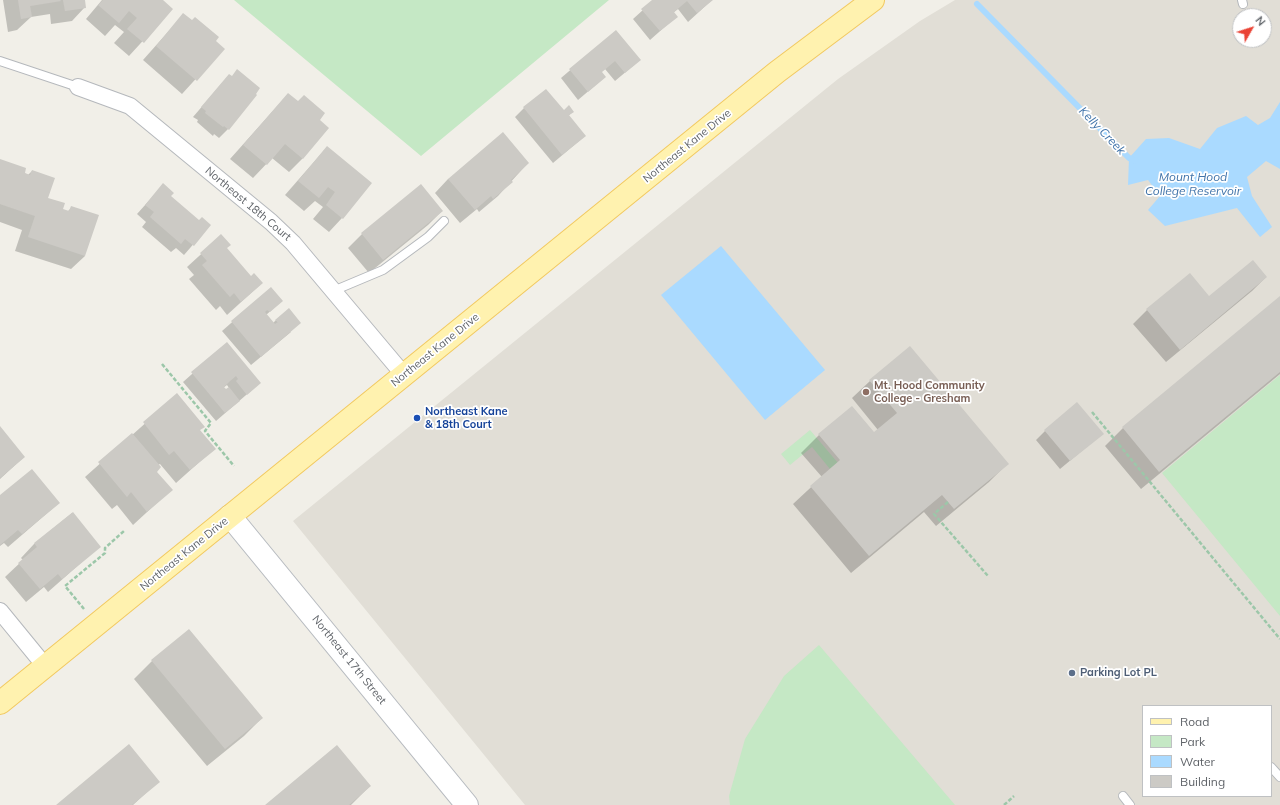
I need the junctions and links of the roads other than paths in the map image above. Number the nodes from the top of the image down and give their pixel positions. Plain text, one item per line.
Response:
1 (874, 0) edge
2 (0, 61) edge
3 (78, 87) joint
4 (444, 221) dead end
5 (333, 291) junction
6 (404, 375) junction
7 (230, 516) junction
8 (0, 611) edge
9 (45, 666) junction
10 (0, 703) edge
11 (1272, 768) edge
12 (1280, 777) edge
13 (1123, 796) dead end
14 (467, 805) edge
15 (1130, 805) edge

1 - 6 main road, Northeast Kane Drive
2 - 3 lane
3 - 5 street, Northeast 18th Court
4 - 5 lane
5 - 6 street, Northeast 18th Court
6 - 7 main road, Northeast Kane Drive
7 - 9 main road, Northeast Kane Drive
7 - 14 street, Northeast 17th Street
8 - 9 street
9 - 10 main road, Northeast Kane Drive
11 - 12 lane
13 - 15 lane

